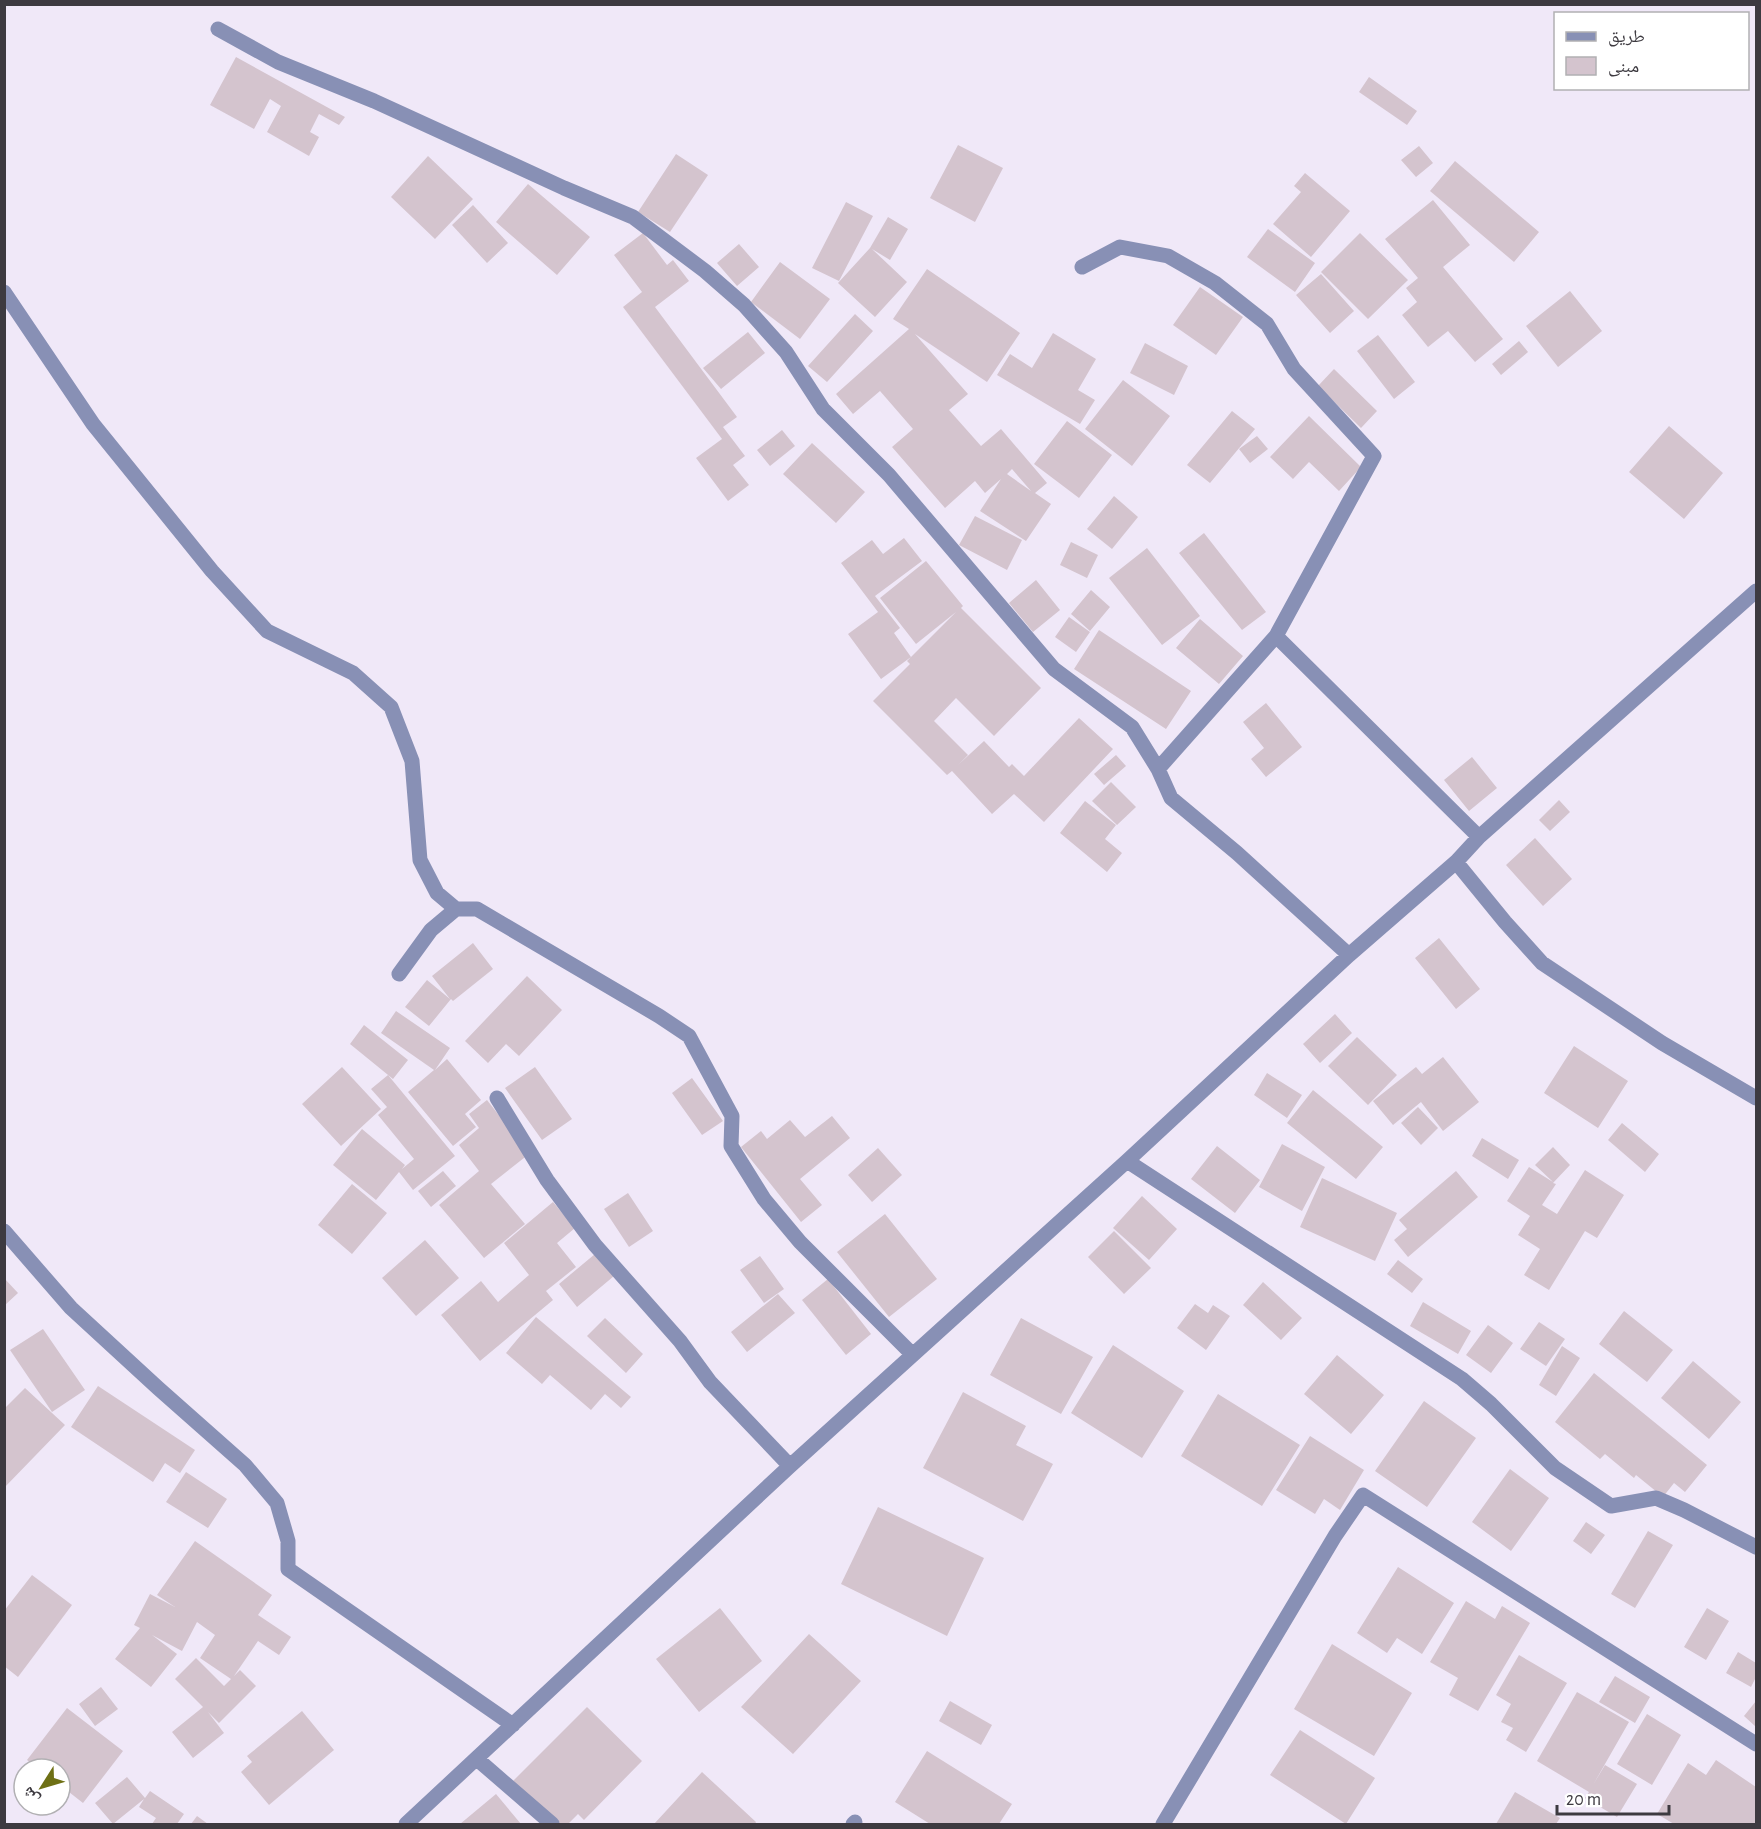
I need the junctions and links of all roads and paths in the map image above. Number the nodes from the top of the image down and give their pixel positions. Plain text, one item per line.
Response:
1 (218, 29) dead end
2 (1082, 267) dead end
3 (4, 292) edge
4 (1756, 591) edge
5 (1276, 636) junction
6 (1158, 768) junction
7 (1479, 837) junction
8 (1456, 862) junction
9 (456, 909) junction
10 (1349, 955) junction
11 (399, 974) dead end
12 (497, 1098) dead end
13 (1756, 1098) edge
14 (1127, 1161) junction
15 (4, 1231) edge
16 (912, 1353) junction
17 (790, 1466) junction
18 (1756, 1548) edge
19 (513, 1725) junction
20 (1756, 1744) edge
21 (477, 1759) junction
22 (406, 1824) edge
23 (552, 1824) edge
24 (1163, 1824) edge

1 - 6 street
2 - 5 street
3 - 9 street
4 - 7 street
5 - 6 street
5 - 7 street
6 - 10 street
7 - 8 street
8 - 10 street
8 - 13 street
9 - 11 street
9 - 16 street
10 - 14 street
12 - 17 street
14 - 16 street
14 - 18 street
15 - 19 street
16 - 17 street
17 - 19 street
19 - 21 street
20 - 24 street
21 - 22 street
21 - 23 street

